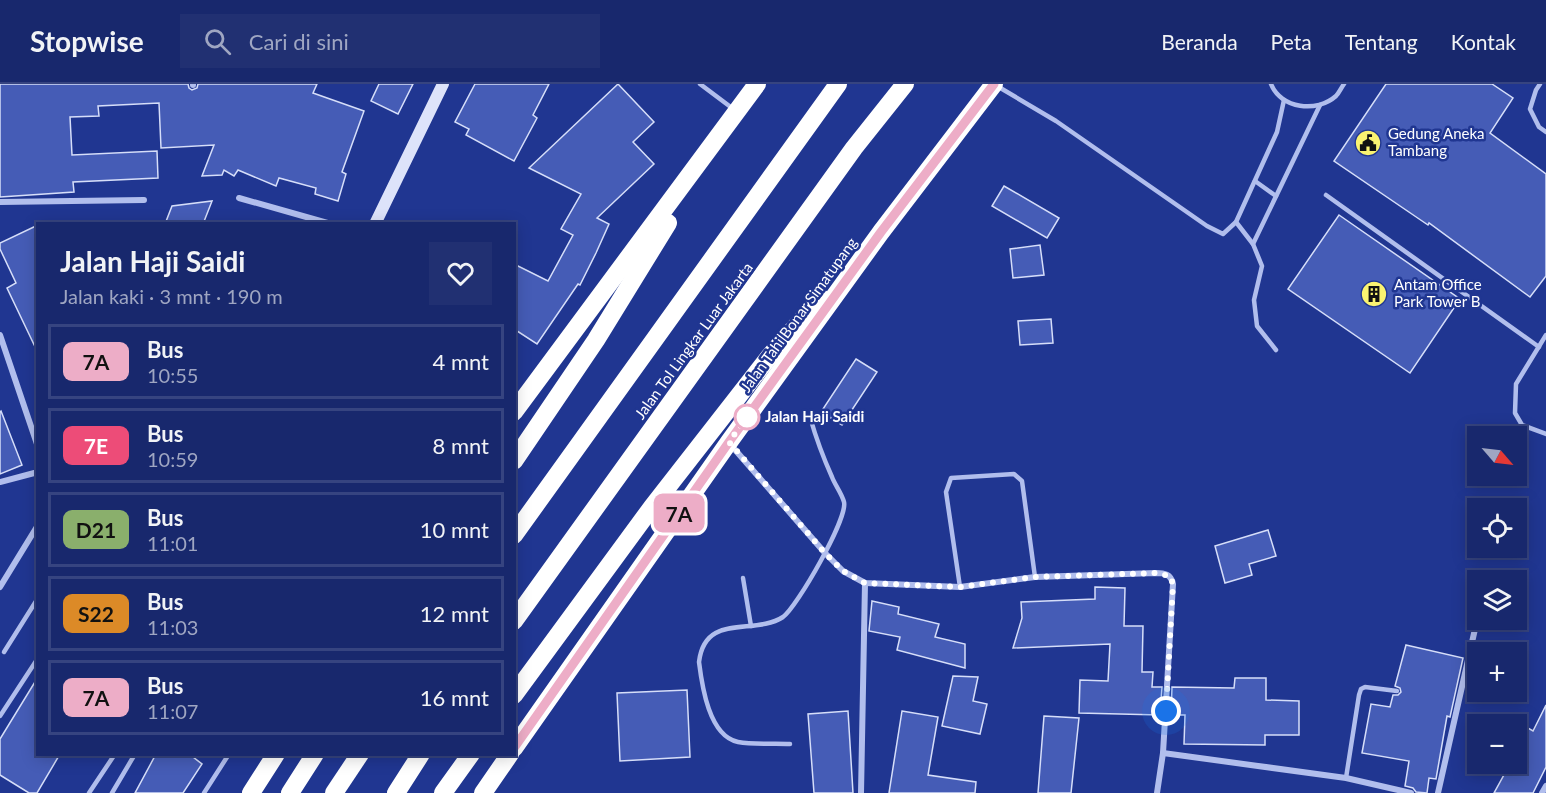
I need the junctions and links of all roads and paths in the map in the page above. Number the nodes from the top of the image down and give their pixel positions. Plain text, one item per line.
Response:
1 (442, 84) edge
2 (700, 84) edge
3 (757, 84) edge
4 (838, 84) edge
5 (905, 84) edge
6 (994, 84) edge
7 (1271, 84) edge
8 (1344, 84) edge
9 (1540, 84) edge
10 (1284, 100) junction
11 (1320, 105) junction
12 (737, 111) junction
13 (724, 129) junction
14 (1546, 132) edge
15 (1255, 181) junction
16 (1326, 195) dead end
17 (1276, 196) junction
18 (239, 198) dead end
19 (144, 200) dead end
20 (0, 201) edge
21 (324, 222) edge
22 (376, 222) edge
23 (1236, 222) junction
24 (881, 232) junction
25 (1253, 244) junction
26 (0, 335) edge
27 (1546, 335) edge
28 (1539, 347) junction
29 (1276, 350) dead end
30 (516, 409) edge
31 (810, 417) dead end
32 (1546, 434) edge
33 (36, 441) edge
34 (729, 442) junction
35 (516, 458) edge
36 (36, 473) edge
37 (0, 482) edge
38 (36, 528) edge
39 (516, 532) edge
40 (31, 536) junction
41 (36, 539) edge
42 (825, 553) junction
43 (1035, 577) junction
44 (743, 578) dead end
45 (865, 583) junction
46 (0, 587) edge
47 (960, 587) junction
48 (36, 600) edge
49 (516, 618) edge
50 (751, 626) junction
51 (1475, 630) edge
52 (4, 652) dead end
53 (36, 661) edge
54 (1397, 691) dead end
55 (516, 692) edge
56 (0, 716) edge
57 (790, 744) dead end
58 (516, 745) edge
59 (1163, 753) junction
60 (113, 756) edge
61 (134, 756) edge
62 (228, 756) edge
63 (314, 756) edge
64 (359, 756) edge
65 (420, 756) edge
66 (470, 756) edge
67 (509, 756) edge
68 (272, 757) edge
69 (1346, 778) junction
70 (1546, 786) edge
71 (89, 793) edge
72 (112, 793) edge
73 (204, 793) edge
74 (251, 793) edge
75 (290, 793) edge
76 (334, 793) edge
77 (396, 793) edge
78 (443, 793) edge
79 (483, 793) edge
80 (861, 793) edge
81 (1157, 793) edge
82 (1411, 793) edge
83 (1438, 793) edge
84 (1542, 793) edge

1 - 22 street
2 - 12 lane
3 - 12 highway
4 - 39 highway
5 - 49 highway, Jalan Tol Lingkar Luar Jakarta
6 - 23 lane
6 - 24 highway, Jalan Tahi Bonar Simatupang
7 - 10 lane
8 - 11 lane
9 - 14 lane
10 - 11 lane
10 - 15 lane
11 - 17 lane
12 - 13 highway
13 - 30 highway
13 - 35 highway
15 - 17 lane
15 - 23 lane
16 - 28 lane
17 - 25 lane
18 - 21 street
19 - 20 street
23 - 25 lane
24 - 34 highway, Jalan Tahi Bonar Simatupang
24 - 55 highway
25 - 29 lane
26 - 33 street
27 - 28 lane
28 - 32 lane
31 - 42 lane
34 - 42 street
34 - 58 highway, Jalan Tahi Bonar Simatupang
36 - 37 street
38 - 40 street
40 - 41 lane
40 - 46 street
42 - 45 street
42 - 50 lane
43 - 47 street
43 - 47 lane
43 - 59 street
44 - 50 lane
45 - 47 street
45 - 80 street
48 - 52 lane
50 - 57 lane
51 - 83 street
53 - 56 lane
54 - 69 lane
59 - 69 street
59 - 81 street
60 - 71 lane
61 - 72 lane
62 - 73 lane
63 - 75 highway
64 - 76 highway
65 - 77 highway
66 - 78 highway
67 - 79 highway
68 - 74 highway
69 - 82 street
70 - 84 street

